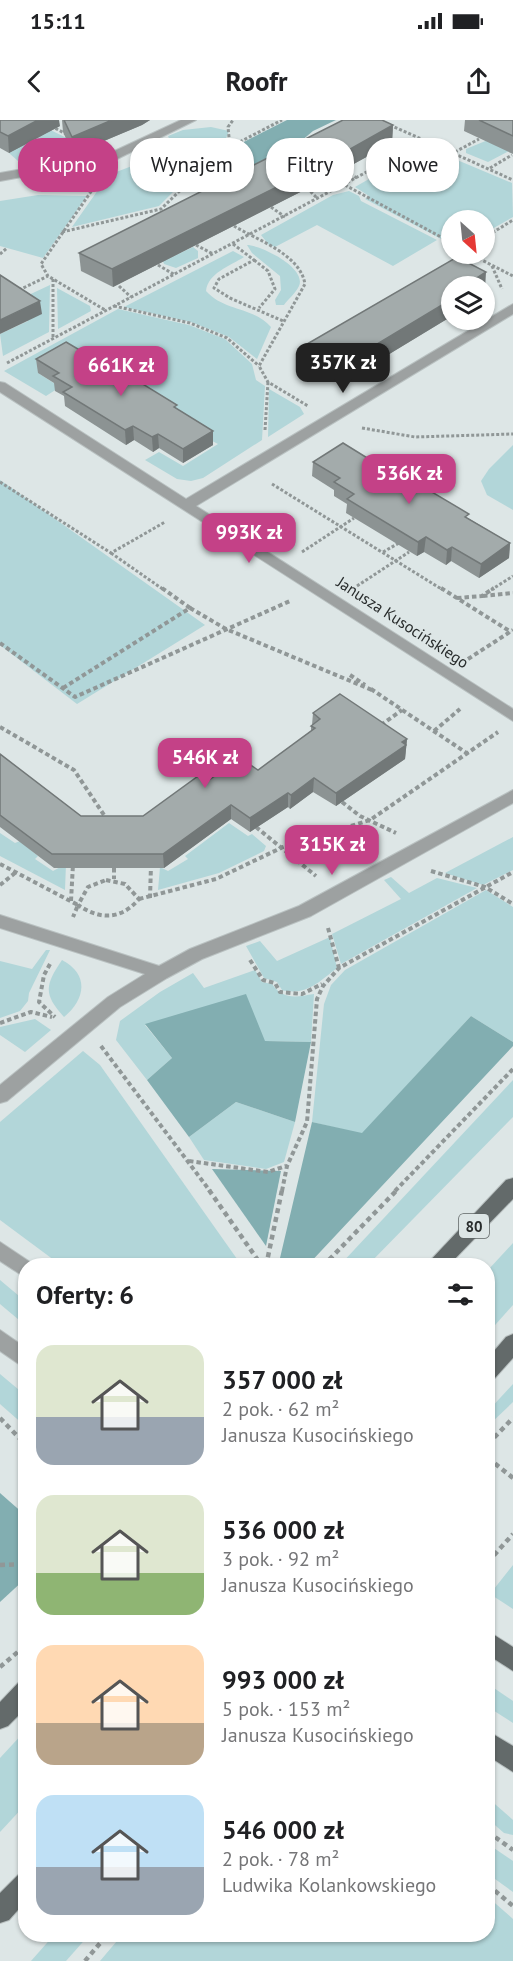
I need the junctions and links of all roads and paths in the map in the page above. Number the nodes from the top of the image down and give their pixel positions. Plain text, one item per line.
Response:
1 (190, 120) edge
2 (233, 120) edge
3 (282, 120) edge
4 (388, 124) edge
5 (229, 138) edge
6 (247, 138) edge
7 (418, 138) edge
8 (479, 139) dead end
9 (459, 150) edge
10 (118, 154) edge
11 (459, 154) edge
12 (512, 156) edge
13 (489, 168) junction
14 (366, 173) edge
15 (18, 174) edge
16 (354, 176) edge
17 (0, 177) edge
18 (357, 178) junction
19 (354, 180) edge
20 (513, 180) edge
21 (354, 190) edge
22 (93, 192) edge
23 (179, 192) edge
24 (311, 192) edge
25 (330, 192) edge
26 (318, 198) junction
27 (271, 207) edge
28 (285, 217) junction
29 (513, 220) edge
30 (234, 226) edge
31 (495, 231) edge
32 (62, 232) junction
33 (248, 236) junction
34 (441, 237) edge
35 (233, 244) junction
36 (196, 245) edge
37 (7, 248) dead end
38 (0, 254) edge
39 (213, 254) junction
40 (254, 260) junction
41 (158, 265) edge
42 (492, 265) joint
43 (175, 275) junction
44 (48, 276) junction
45 (513, 276) edge
46 (53, 279) junction
47 (10, 284) edge
48 (119, 286) edge
49 (20, 290) junction
50 (502, 291) dead end
51 (10, 294) edge
52 (131, 297) junction
53 (113, 306) junction
54 (259, 308) junction
55 (513, 308) edge
56 (106, 310) junction
57 (283, 321) junction
58 (53, 338) junction
59 (2, 365) dead end
60 (259, 366) junction
61 (0, 386) edge
62 (335, 417) junction
63 (513, 434) edge
64 (248, 468) junction
65 (0, 482) edge
66 (188, 506) junction
67 (354, 518) edge
68 (340, 527) junction
69 (406, 544) edge
70 (383, 552) junction
71 (409, 552) edge
72 (111, 553) junction
73 (396, 560) junction
74 (282, 566) junction
75 (513, 576) edge
76 (318, 588) junction
77 (513, 593) edge
78 (482, 596) junction
79 (457, 598) junction
80 (336, 600) junction
81 (190, 608) junction
82 (226, 629) junction
83 (512, 631) edge
84 (0, 643) edge
85 (447, 672) junction
86 (350, 675) dead end
87 (63, 688) junction
88 (372, 690) junction
89 (480, 694) junction
90 (402, 710) junction
91 (508, 722) edge
92 (380, 726) edge
93 (0, 727) edge
94 (434, 731) junction
95 (468, 754) junction
96 (513, 796) edge
97 (342, 802) edge
98 (107, 820) edge
99 (370, 820) junction
100 (256, 827) edge
101 (422, 846) junction
102 (283, 847) junction
103 (73, 860) edge
104 (151, 861) edge
105 (396, 861) junction
106 (0, 864) edge
107 (114, 868) edge
108 (513, 872) edge
109 (15, 873) junction
110 (114, 879) junction
111 (0, 885) edge
112 (485, 887) junction
113 (150, 898) junction
114 (329, 898) junction
115 (139, 899) junction
116 (71, 901) junction
117 (513, 904) edge
118 (78, 905) junction
119 (0, 921) edge
120 (235, 937) junction
121 (339, 968) junction
122 (161, 973) junction
123 (325, 981) junction
124 (56, 1018) dead end
125 (0, 1023) edge
126 (95, 1038) dead end
127 (513, 1069) edge
128 (0, 1096) edge
129 (189, 1161) junction
130 (286, 1166) junction
131 (513, 1186) edge
132 (0, 1250) edge
133 (258, 1258) edge
134 (266, 1258) edge
135 (330, 1258) edge
136 (443, 1258) edge
137 (18, 1264) edge
138 (0, 1339) edge
139 (513, 1343) edge
140 (18, 1354) edge
141 (495, 1364) edge
142 (0, 1418) edge
143 (513, 1418) edge
144 (18, 1437) edge
145 (495, 1437) edge
146 (495, 1464) edge
147 (513, 1478) edge
148 (513, 1534) edge
149 (495, 1555) edge
150 (18, 1564) edge
151 (0, 1565) edge
152 (495, 1647) edge
153 (18, 1652) edge
154 (513, 1660) edge
155 (0, 1667) edge
156 (18, 1700) edge
157 (0, 1718) edge
158 (495, 1747) edge
159 (513, 1760) edge
160 (495, 1837) edge
161 (513, 1850) edge
162 (495, 1891) edge
163 (18, 1892) edge
164 (513, 1906) edge
165 (0, 1911) edge
166 (101, 1942) edge
167 (85, 1961) edge

1 - 10 street
2 - 5 path
3 - 6 path
4 - 7 path
8 - 9 path
11 - 13 path
12 - 13 path
13 - 20 path
14 - 18 path
15 - 17 street
16 - 18 path
18 - 19 path
21 - 34 path
22 - 32 path
23 - 32 path
24 - 26 path
25 - 26 path
26 - 28 path
27 - 28 path
28 - 33 path
29 - 31 path
30 - 33 path
32 - 44 path
33 - 35 path
33 - 57 path
35 - 39 path
35 - 40 path
36 - 39 path
37 - 38 path
39 - 43 path
40 - 54 path
40 - 54 path
41 - 43 path
42 - 45 path
42 - 50 path
43 - 52 path
44 - 46 path
44 - 49 path
46 - 56 path
46 - 58 path
47 - 49 path
48 - 52 path
49 - 51 path
52 - 53 path
53 - 56 path
53 - 60 path
54 - 57 path
55 - 62 street
56 - 58 path
57 - 60 path
58 - 59 path
60 - 62 path
61 - 66 street, Janusza Kusocińskiego
62 - 63 path
62 - 64 street
64 - 66 street
64 - 68 path
65 - 72 path
66 - 72 path
66 - 74 street, Janusza Kusocińskiego
67 - 68 path
68 - 70 path
68 - 74 path
69 - 70 path
70 - 73 path
71 - 73 path
72 - 81 path
73 - 79 path
73 - 80 path
74 - 76 street, Janusza Kusocińskiego
75 - 78 path
76 - 80 street, Janusza Kusocińskiego
76 - 82 path
77 - 78 path
78 - 79 path
79 - 83 path
80 - 85 street, Janusza Kusocińskiego
81 - 82 path
81 - 87 path
82 - 87 path
82 - 88 path
83 - 85 path
84 - 87 path
85 - 89 street, Janusza Kusocińskiego
86 - 88 path
88 - 90 path
89 - 91 street, Janusza Kusocińskiego
89 - 94 path
90 - 92 path
90 - 94 path
91 - 95 path
93 - 98 path
94 - 95 path
95 - 99 path
96 - 101 street
97 - 99 path
99 - 101 path
99 - 102 path
100 - 102 path
101 - 105 street
102 - 113 path
102 - 114 path
103 - 116 path
104 - 113 path
105 - 112 path
105 - 114 street
106 - 109 path
107 - 110 path
108 - 112 path
109 - 111 path
109 - 116 path
110 - 115 path
110 - 118 path
112 - 117 path
112 - 121 path
113 - 115 path
114 - 120 street
114 - 121 path
115 - 118 path
116 - 118 path
119 - 122 street
120 - 122 street
120 - 123 path
121 - 123 path
122 - 128 street
123 - 130 path
124 - 125 path
126 - 129 path
127 - 135 path
129 - 130 path
129 - 133 path
130 - 134 path
131 - 136 main road, 80
132 - 137 street
138 - 140 street
139 - 141 main road
142 - 144 path
143 - 145 path
146 - 147 path
148 - 149 path
150 - 151 path
152 - 154 main road
153 - 155 path
156 - 157 main road
158 - 159 main road
160 - 161 path
162 - 164 path
163 - 165 main road
166 - 167 path

